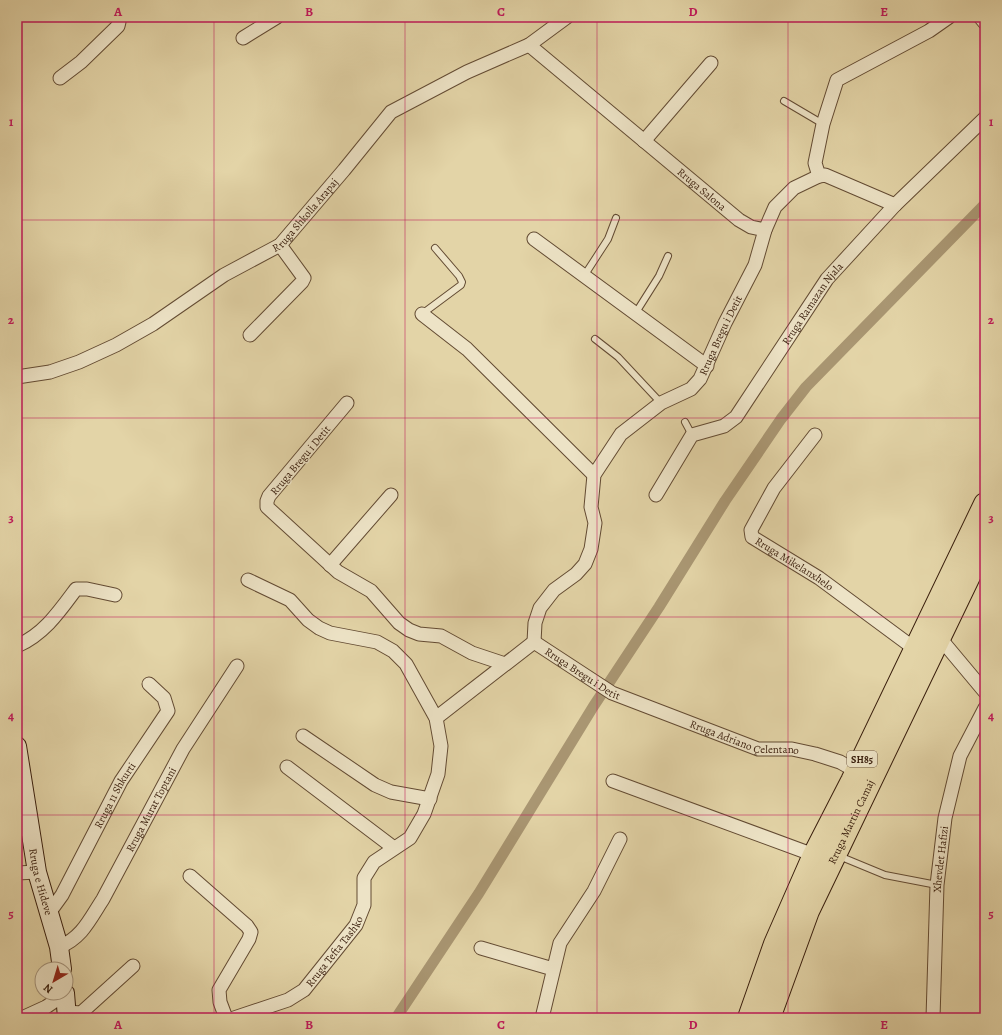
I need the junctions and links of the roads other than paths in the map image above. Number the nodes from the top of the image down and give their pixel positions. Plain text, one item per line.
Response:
1 (117, 17) edge
2 (277, 17) edge
3 (567, 17) edge
4 (949, 17) edge
5 (980, 17) edge
6 (985, 23) edge
7 (243, 38) dead end
8 (529, 45) junction
9 (711, 63) dead end
10 (60, 78) dead end
11 (784, 100) dead end
12 (985, 118) edge
13 (823, 124) junction
14 (644, 141) junction
15 (819, 176) junction
16 (895, 205) junction
17 (616, 218) dead end
18 (765, 230) junction
19 (534, 239) dead end
20 (280, 245) junction
21 (435, 248) dead end
22 (668, 256) dead end
23 (584, 276) junction
24 (422, 314) joint
25 (635, 314) junction
26 (250, 335) dead end
27 (595, 339) dead end
28 (707, 366) junction
29 (17, 377) edge
30 (661, 403) junction
31 (346, 404) dead end
32 (685, 422) dead end
33 (692, 435) junction
34 (815, 435) dead end
35 (594, 476) junction
36 (656, 494) dead end
37 (391, 495) dead end
38 (985, 504) edge
39 (985, 543) edge
40 (330, 565) junction
41 (248, 580) dead end
42 (115, 595) dead end
43 (939, 637) junction
44 (534, 642) junction
45 (17, 646) edge
46 (915, 649) junction
47 (505, 664) junction
48 (237, 666) dead end
49 (149, 684) dead end
50 (985, 692) edge
51 (633, 701) joint
52 (985, 708) edge
53 (436, 718) junction
54 (302, 736) dead end
55 (17, 746) edge
56 (287, 767) dead end
57 (856, 771) junction
58 (613, 781) dead end
59 (430, 799) junction
60 (22, 801) edge
61 (620, 839) dead end
62 (394, 848) junction
63 (824, 855) junction
64 (36, 872) junction
65 (17, 873) edge
66 (190, 876) dead end
67 (937, 885) junction
68 (49, 913) junction
69 (59, 946) junction
70 (481, 948) dead end
71 (61, 961) edge
72 (133, 966) dead end
73 (553, 969) junction
74 (54, 1001) edge
75 (66, 1001) edge
76 (67, 1015) edge
77 (22, 1018) edge
78 (226, 1018) edge
79 (234, 1018) edge
80 (542, 1018) edge
81 (749, 1018) edge
82 (768, 1018) edge
83 (933, 1018) edge

1 - 10 street
2 - 7 street
3 - 8 street, Rruga Shkolla Arapaj
4 - 13 street
5 - 6 street
8 - 14 street, Rruga Salona
8 - 20 street, Rruga Shkolla Arapaj
9 - 14 street
11 - 13 lane
12 - 16 street, Rruga Ramazan Njala
13 - 15 street
14 - 18 street, Rruga Salona
15 - 16 street
15 - 18 street, Rruga Bregu i Detit
16 - 33 street, Rruga Ramazan Njala
17 - 23 lane
18 - 28 street, Rruga Bregu i Detit
19 - 23 street
20 - 26 street
20 - 29 street, Rruga Shkolla Arapaj
21 - 24 lane
22 - 25 lane
23 - 25 street
24 - 35 street
25 - 28 street
27 - 30 lane
28 - 30 street, Rruga Bregu i Detit
30 - 35 street, Rruga Bregu i Detit
31 - 40 street, Rruga Bregu i Detit
32 - 33 lane
33 - 36 street
34 - 46 street, Rruga Mikelanxhelo
35 - 44 street, Rruga Bregu i Detit
37 - 40 street
38 - 46 highway, Rruga Martin Camaj / SH85
39 - 43 highway, Rruga Martin Camaj / SH85
40 - 47 street, Rruga Bregu i Detit
41 - 53 street, Rruga Tefta Tashko
42 - 45 street
43 - 50 street
43 - 63 highway, Rruga Martin Camaj / SH85
44 - 47 street, Rruga Bregu i Detit
44 - 51 street, Rruga Bregu i Detit
46 - 57 highway, Rruga Martin Camaj / SH85
47 - 53 street, Rruga Bregu i Detit
48 - 69 street, Rruga Murat Toptani
49 - 68 street, Rruga 11 Shkurti
51 - 57 street, Rruga Adriano Çelentano
52 - 67 street, Xhevdet Hafizi
53 - 59 street, Rruga Tefta Tashko
54 - 59 street
55 - 60 main road, Rruga e Hideve
56 - 62 street
57 - 63 highway, Rruga Martin Camaj / SH85
58 - 63 street, Rruga Martin Camaj
59 - 62 street, Rruga Tefta Tashko
60 - 64 main road, Rruga e Hideve
61 - 73 street
62 - 79 street, Rruga Tefta Tashko
63 - 67 lane
63 - 81 highway, Rruga Martin Camaj / SH85
63 - 82 highway, Rruga Martin Camaj / SH85
64 - 65 street
64 - 68 main road, Rruga e Hideve
66 - 78 street
67 - 83 street, Xhevdet Hafizi
68 - 69 main road, Rruga e Hideve
69 - 71 main road, Rruga e Hideve
70 - 73 street
72 - 76 street
73 - 80 street
74 - 77 street
75 - 76 main road

